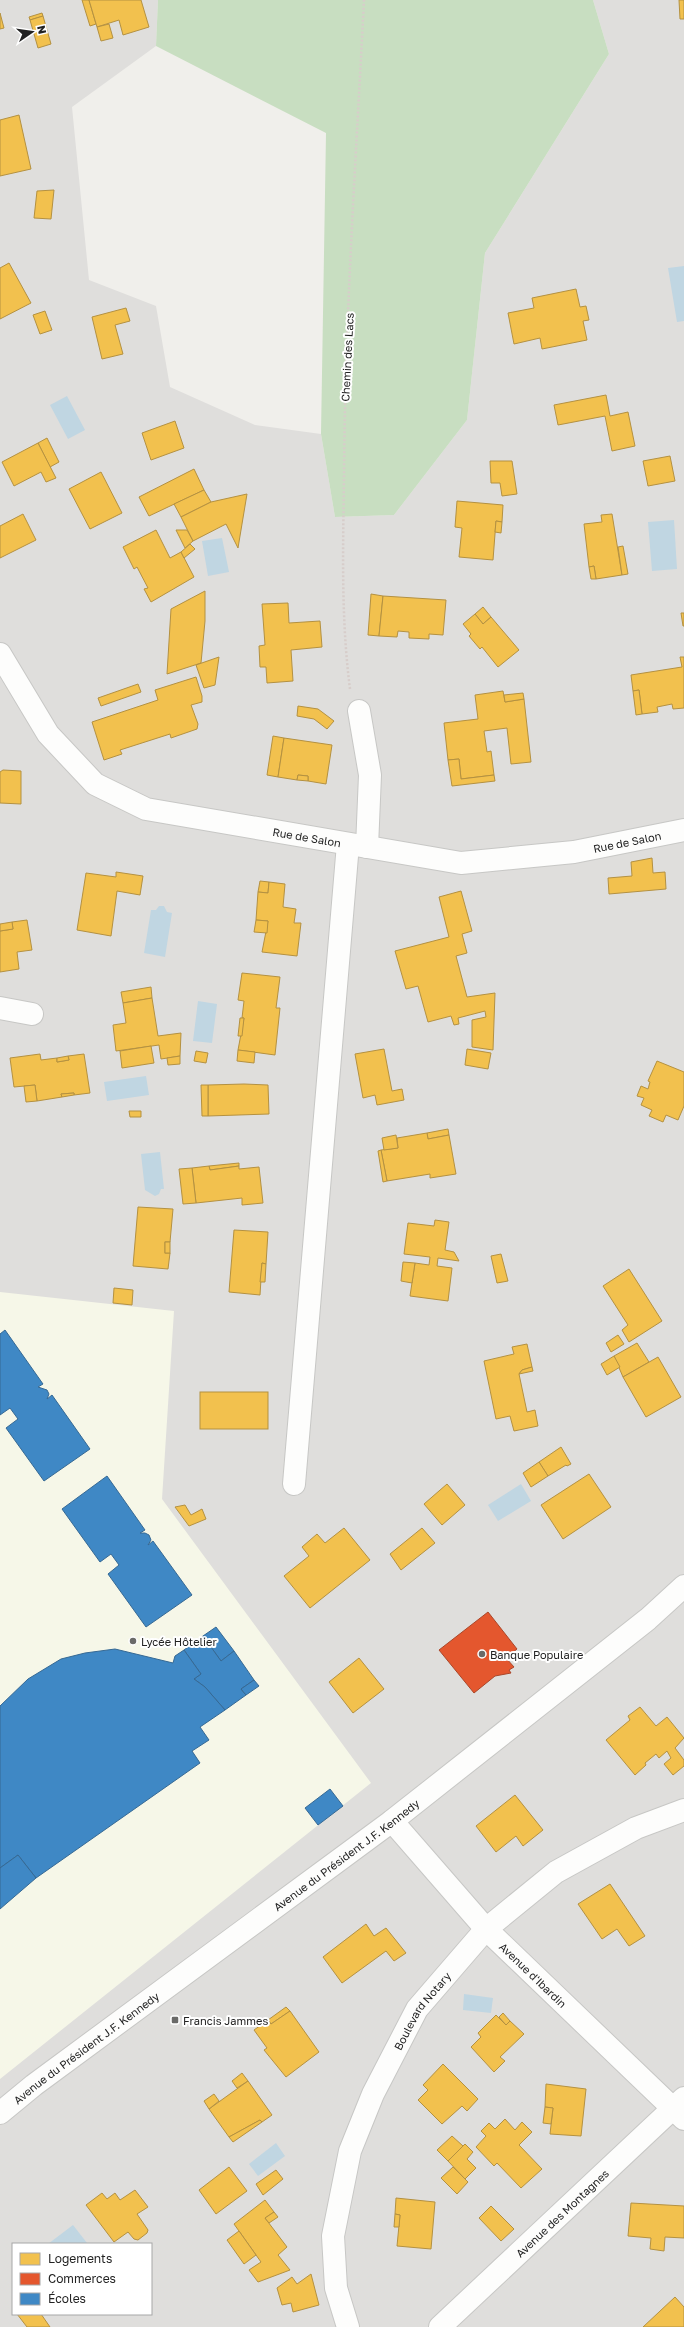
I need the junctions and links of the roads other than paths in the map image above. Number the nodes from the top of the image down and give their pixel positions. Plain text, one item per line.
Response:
1 (1, 657) edge
2 (360, 711) road end
3 (684, 830) edge
4 (358, 845) junction
5 (0, 1008) edge
6 (32, 1014) dead end
7 (294, 1484) dead end
8 (684, 1586) edge
9 (684, 1810) edge
10 (392, 1821) junction
11 (486, 1929) junction
12 (681, 2109) edge
13 (0, 2113) edge
14 (348, 2327) edge
15 (440, 2327) edge

1 - 4 street, Rue de Salon
2 - 4 street
3 - 4 street, Rue de Salon
4 - 7 street
5 - 6 street
8 - 10 street, Avenue du Président J.F. Kennedy
9 - 11 street, Boulevard Notary
10 - 11 street, Avenue d'Ibardin
10 - 13 street, Avenue du Président J.F. Kennedy
11 - 12 street, Avenue d'Ibardin
11 - 14 street, Boulevard Notary
12 - 15 street, Avenue des Montagnes

